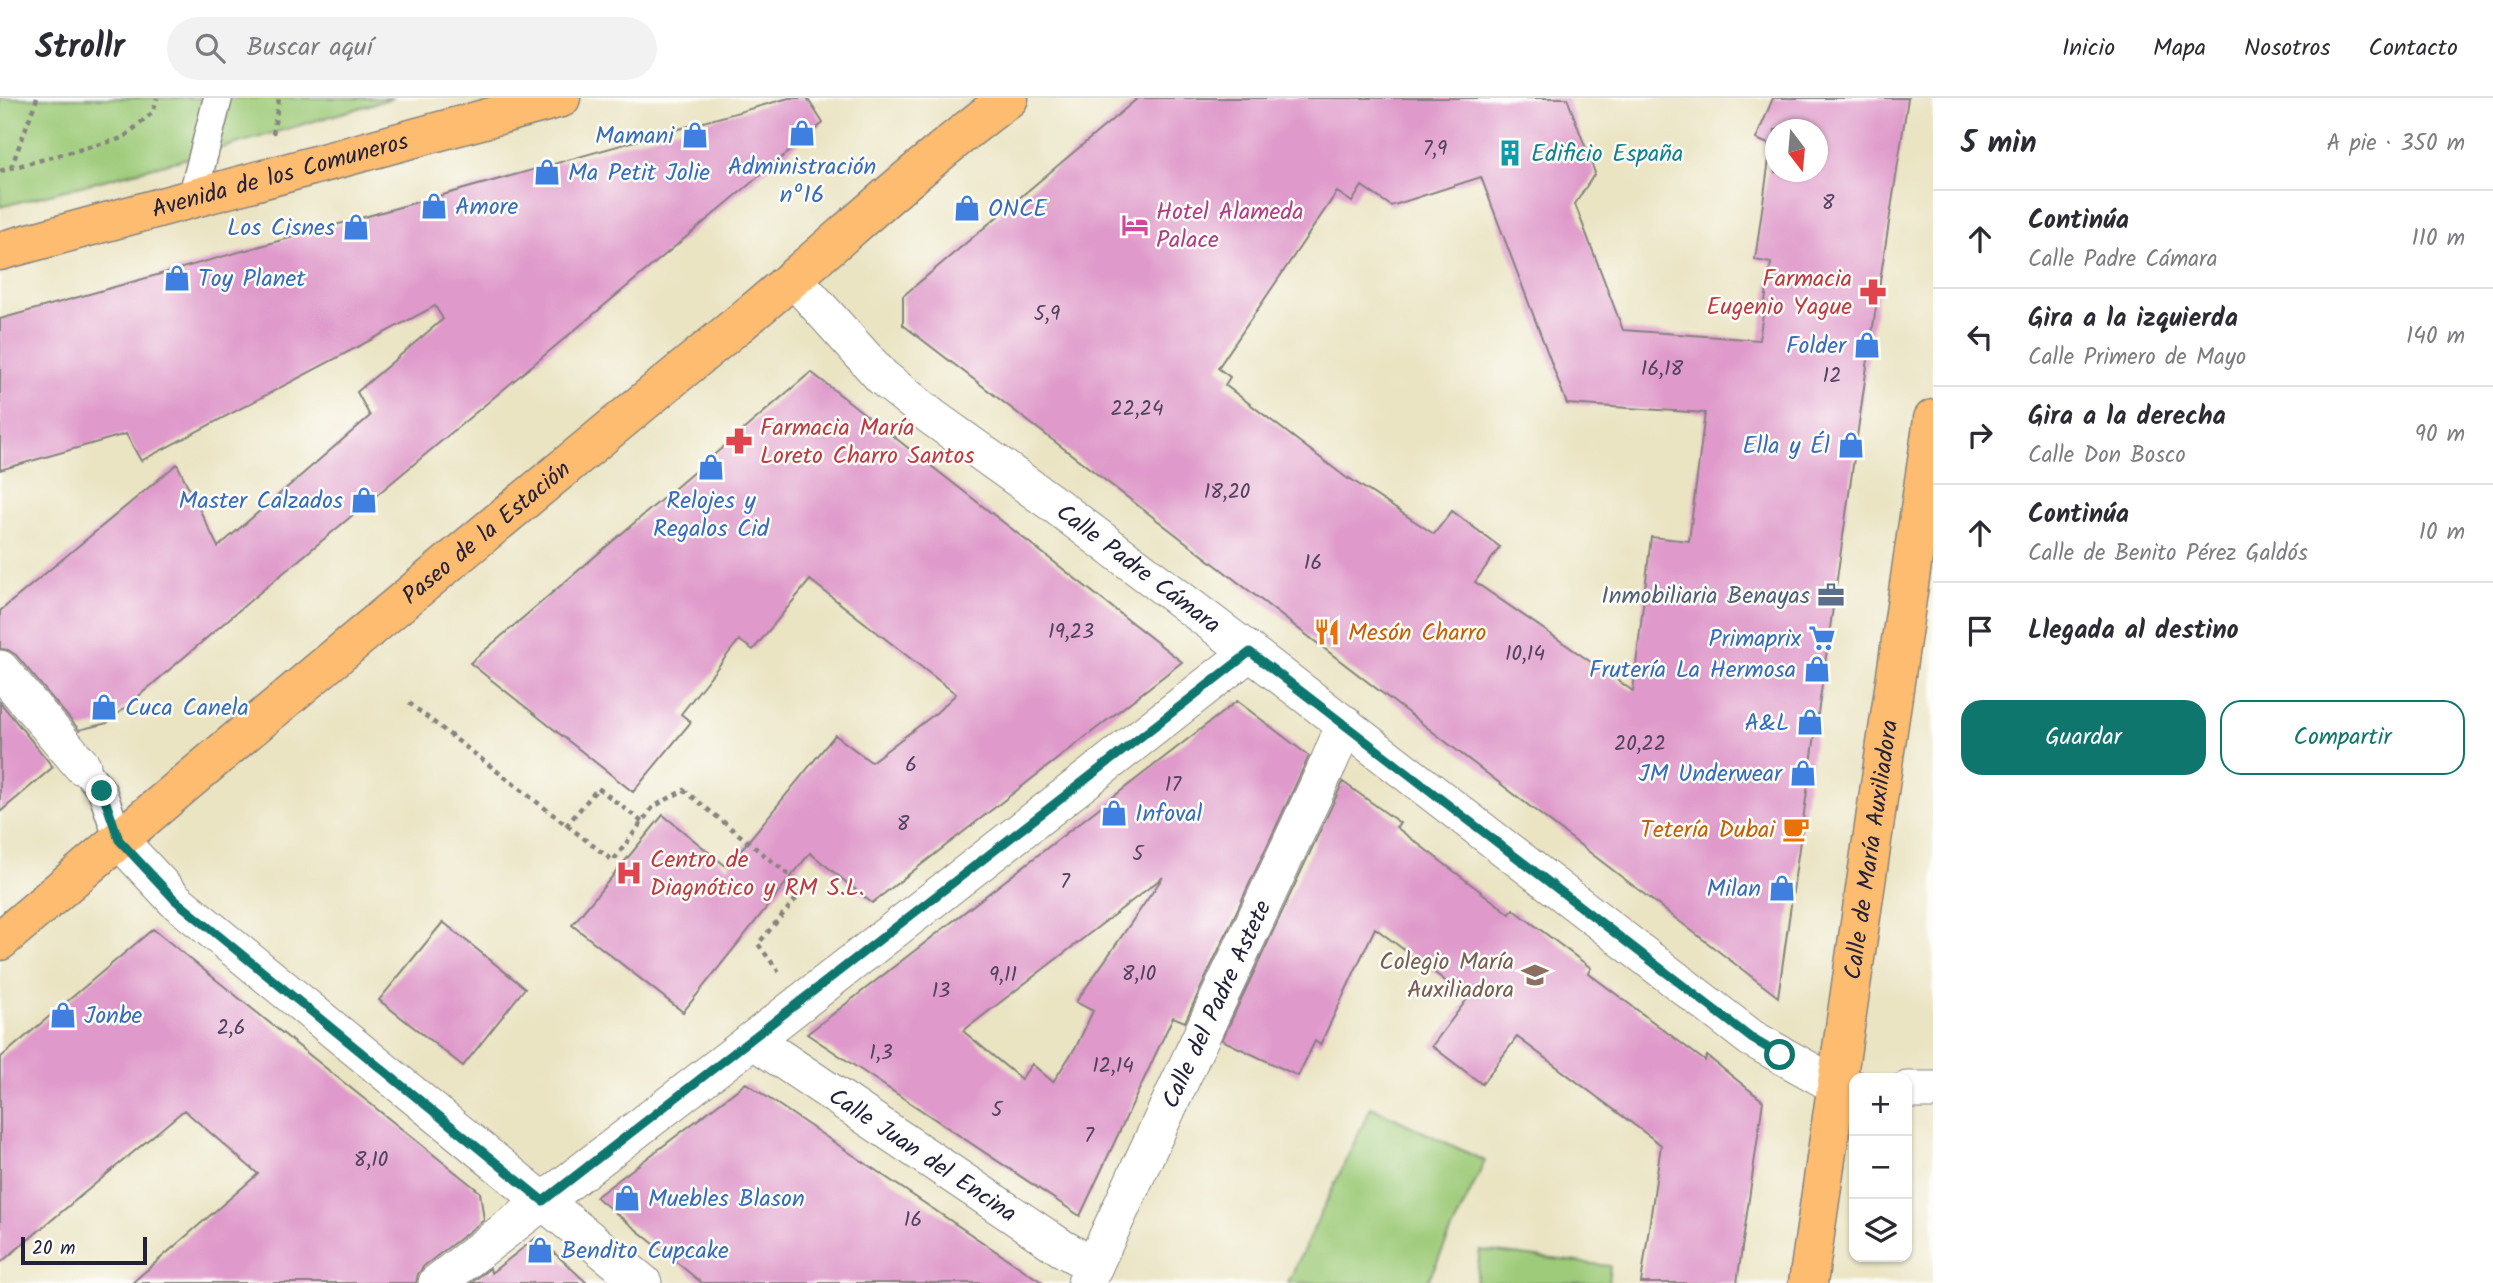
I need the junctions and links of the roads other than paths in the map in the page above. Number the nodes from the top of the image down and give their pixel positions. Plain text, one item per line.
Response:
1 (218, 98) edge
2 (561, 98) edge
3 (1009, 98) edge
4 (983, 111) edge
5 (192, 199) junction
6 (0, 251) edge
7 (794, 279) junction
8 (1933, 418) edge
9 (1250, 652) junction
10 (0, 669) edge
11 (1345, 724) junction
12 (82, 766) joint
13 (119, 840) junction
14 (0, 941) edge
15 (753, 1040) junction
16 (1845, 1087) edge
17 (1912, 1090) edge
18 (1933, 1090) edge
19 (543, 1201) junction
20 (1090, 1275) edge
21 (437, 1283) edge
22 (643, 1283) edge
23 (1808, 1283) edge

1 - 5 street
2 - 5 main road, Avenida de los Comuneros
3 - 4 main road, Paseo de la Estación
4 - 7 main road, Paseo de la Estación
5 - 6 main road, Avenida de los Comuneros
7 - 9 street, Calle Padre Cámara
7 - 13 main road, Paseo de la Estación
8 - 16 main road, Calle de María Auxiliadora
9 - 11 street, Calle Padre Cámara
9 - 15 street
10 - 12 street
11 - 16 street, Calle Padre Cámara
11 - 20 street, Calle del Padre Astete
12 - 13 street
13 - 14 main road, Paseo de la Estación
13 - 19 street
15 - 19 street
15 - 20 street, Calle Juan del Encina
16 - 23 main road, Calle de María Auxiliadora
17 - 18 street
19 - 21 street
19 - 22 street

